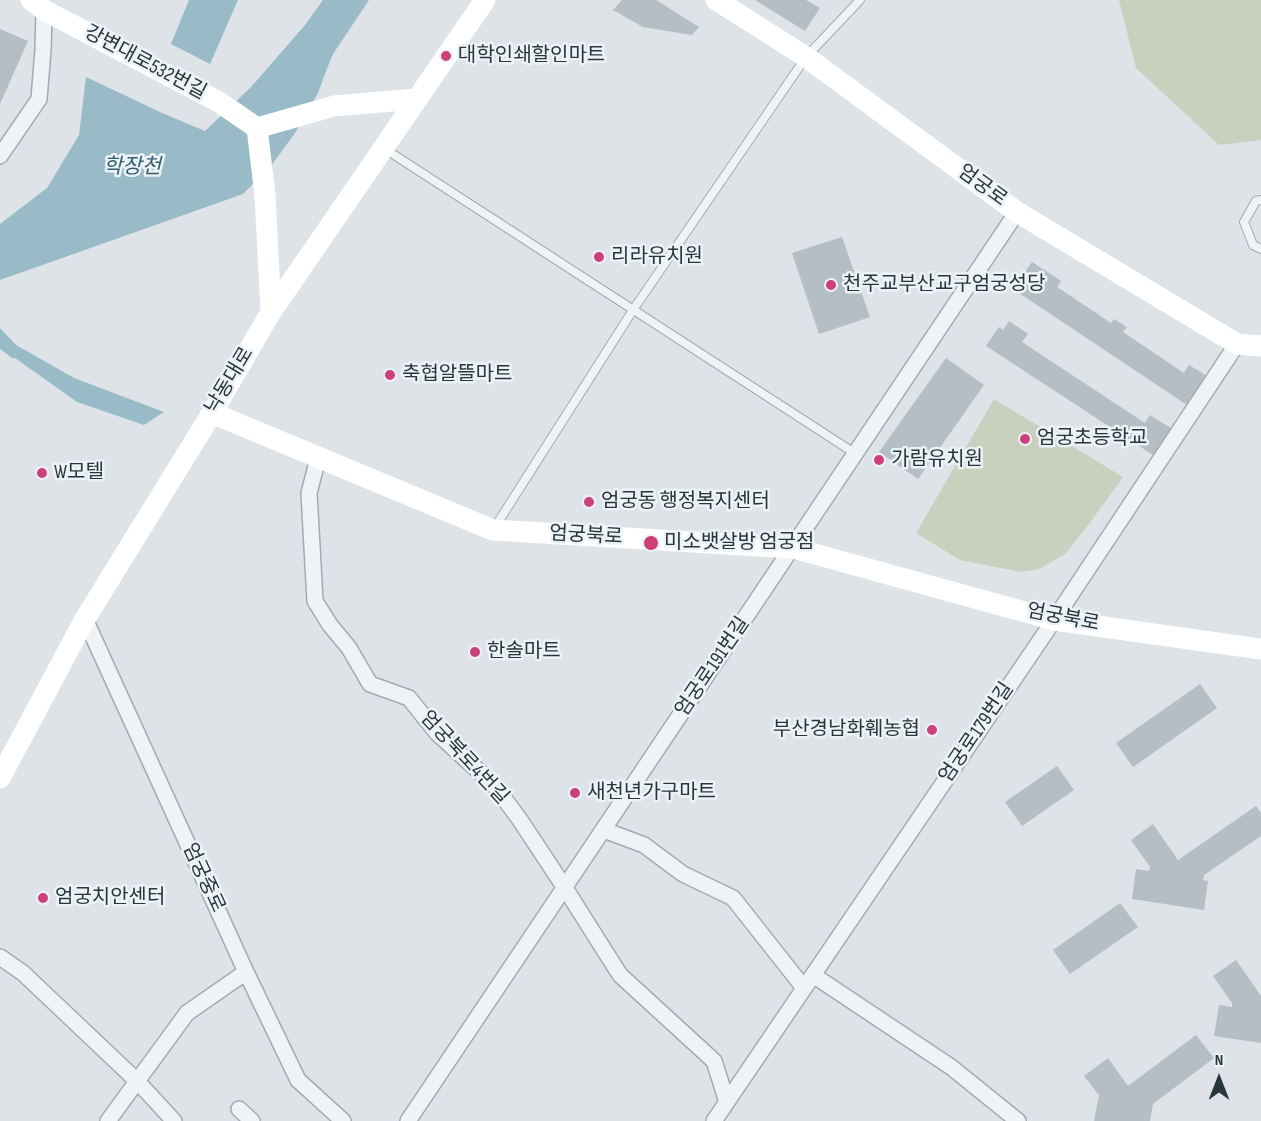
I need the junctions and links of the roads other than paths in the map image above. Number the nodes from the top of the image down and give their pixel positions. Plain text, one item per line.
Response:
1 (485, 0) edge
2 (716, 0) edge
3 (860, 0) edge
4 (37, 5) edge
5 (806, 57) junction
6 (417, 99) junction
7 (257, 128) junction
8 (383, 148) junction
9 (0, 156) edge
10 (1261, 200) edge
11 (1017, 212) junction
12 (1261, 249) edge
13 (633, 310) junction
14 (271, 312) junction
15 (1238, 344) junction
16 (1261, 346) edge
17 (212, 413) junction
18 (856, 454) junction
19 (318, 458) junction
20 (493, 530) junction
21 (793, 548) junction
22 (85, 619) junction
23 (1054, 620) junction
24 (1261, 649) edge
25 (0, 778) edge
26 (604, 830) junction
27 (565, 888) junction
28 (0, 957) edge
29 (246, 972) junction
30 (813, 975) junction
31 (804, 988) junction
32 (137, 1081) junction
33 (728, 1102) junction
34 (239, 1109) dead end
35 (108, 1121) edge
36 (174, 1121) edge
37 (252, 1121) edge
38 (343, 1121) edge
39 (408, 1121) edge
40 (714, 1121) edge
41 (1018, 1121) edge

1 - 6 street, 낙동대로
2 - 5 street, 엄궁로
3 - 5 lane
4 - 7 street, 강변대로532번길
4 - 9 street
5 - 11 street, 엄궁로
5 - 13 lane
6 - 7 street
6 - 8 street, 낙동대로
7 - 14 street
8 - 13 lane
8 - 14 street, 낙동대로
10 - 12 lane
11 - 15 street, 엄궁로
11 - 18 street, 엄궁로191번길
13 - 18 lane
13 - 20 lane
14 - 17 street, 낙동대로
15 - 16 street, 엄궁로
15 - 23 street, 엄궁로179번길
17 - 19 street, 엄궁북로
17 - 22 street, 낙동대로
18 - 21 street, 엄궁로191번길
19 - 20 street, 엄궁북로
19 - 27 street, 엄궁북로4번길
20 - 21 street, 엄궁북로
21 - 23 street, 엄궁북로
21 - 26 street, 엄궁로191번길
22 - 25 street, 낙동대로
22 - 29 street, 엄궁중로
23 - 24 street, 엄궁북로
23 - 30 street, 엄궁로179번길
26 - 27 street, 엄궁로191번길
26 - 31 street
27 - 33 street, 엄궁북로4번길
27 - 39 street, 엄궁로191번길
28 - 32 street
29 - 32 street
29 - 38 street, 엄궁중로
30 - 31 street, 엄궁로179번길
30 - 41 street
31 - 33 street, 엄궁로179번길
32 - 35 street
32 - 36 street
33 - 40 street, 엄궁로179번길
34 - 37 street

